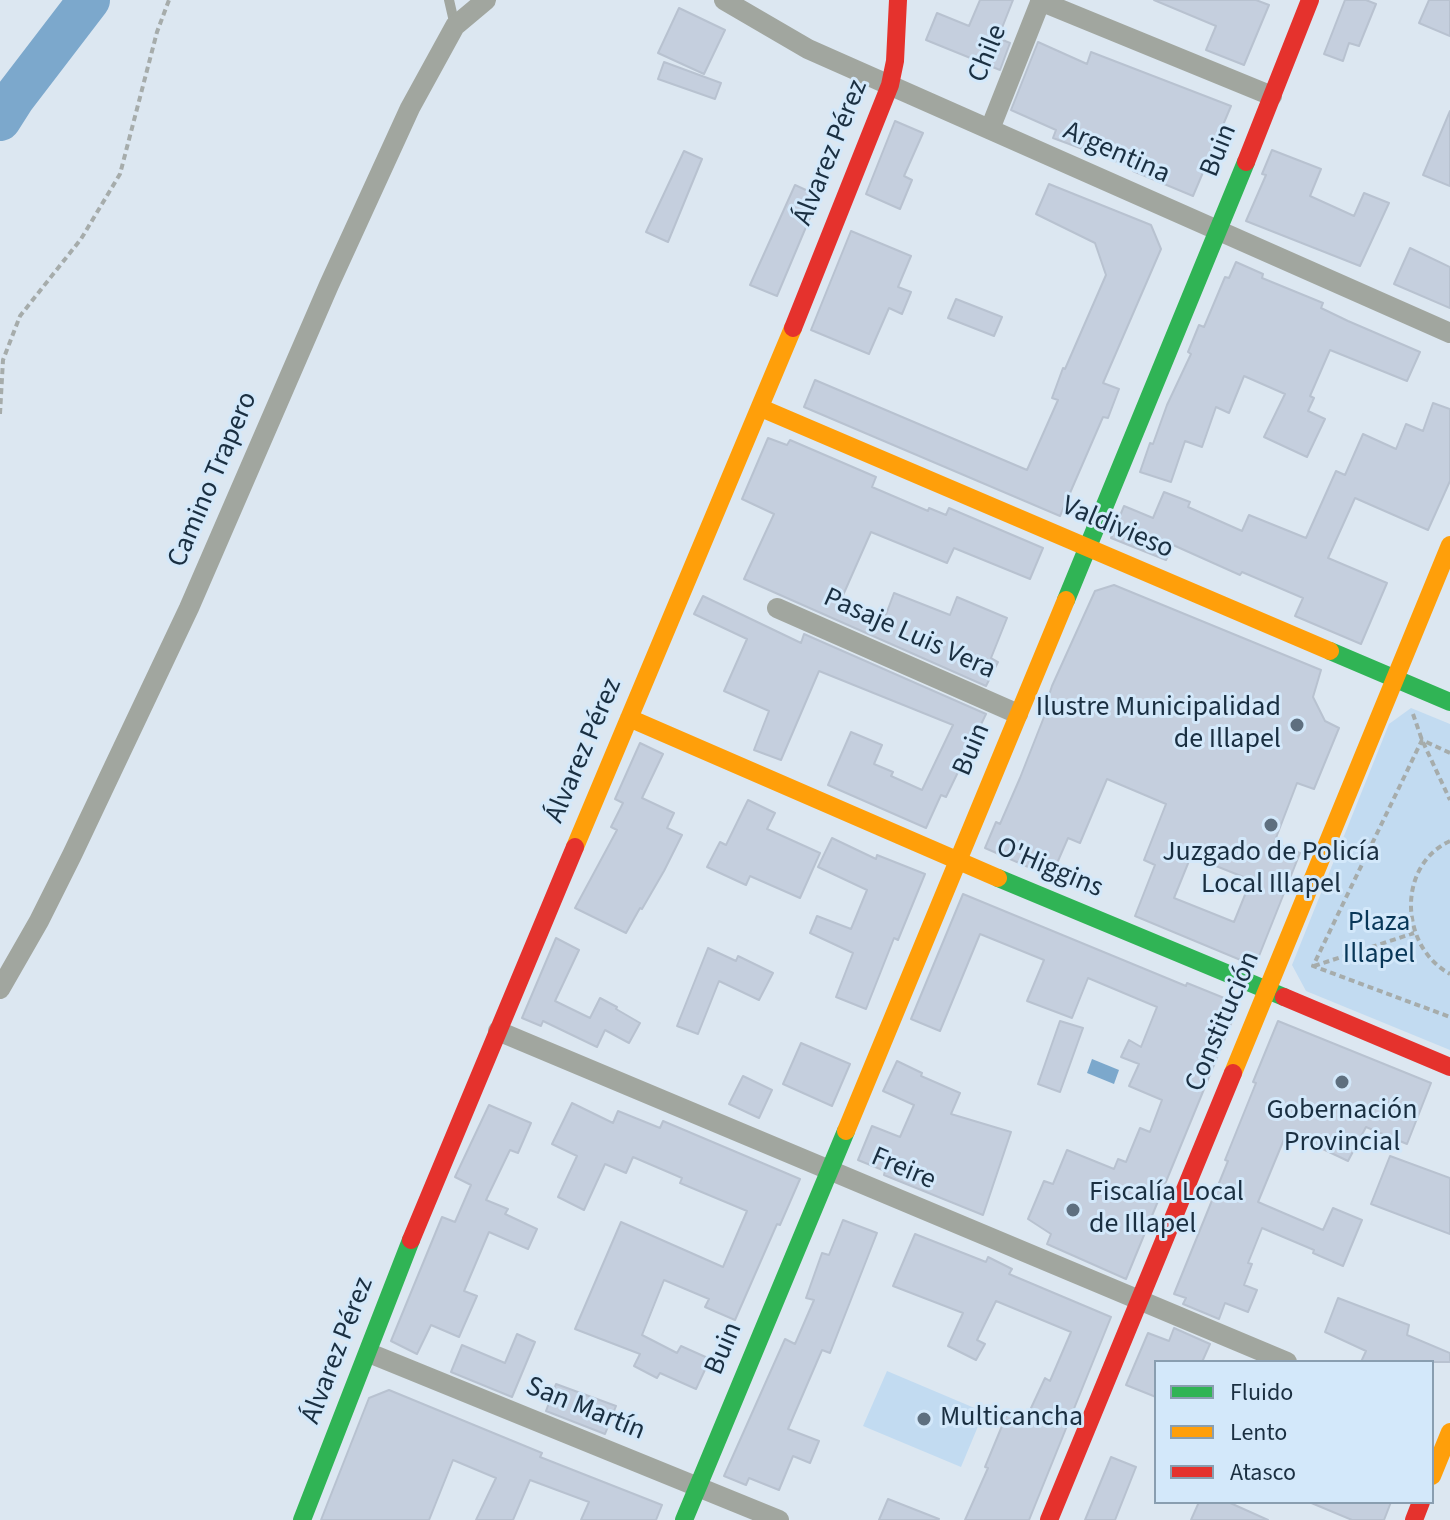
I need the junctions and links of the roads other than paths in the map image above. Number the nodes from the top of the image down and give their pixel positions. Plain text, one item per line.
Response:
1 (449, 0) edge
2 (486, 0) edge
3 (724, 0) edge
4 (898, 0) edge
5 (1041, 0) edge
6 (1310, 0) edge
7 (455, 26) junction
8 (890, 85) junction
9 (1272, 96) junction
10 (990, 129) junction
11 (1219, 230) junction
12 (1450, 333) edge
13 (761, 408) junction
14 (1450, 545) edge
15 (1087, 547) junction
16 (777, 608) dead end
17 (1395, 678) junction
18 (1450, 702) edge
19 (1018, 714) junction
20 (629, 718) junction
21 (957, 861) junction
22 (0, 989) edge
23 (1267, 991) junction
24 (498, 1031) junction
25 (1450, 1067) edge
26 (829, 1170) junction
27 (1139, 1300) junction
28 (369, 1353) junction
29 (1282, 1360) edge
30 (1450, 1431) edge
31 (1434, 1471) edge
32 (698, 1486) junction
33 (302, 1520) edge
34 (684, 1520) edge
35 (779, 1520) edge
36 (1049, 1520) edge

1 - 7 lane
2 - 7 street, Camino Trapero
3 - 8 street
4 - 8 street, Álvarez Pérez
5 - 9 street
5 - 10 street, Chile
6 - 9 street, Buin
7 - 22 street, Camino Trapero
8 - 10 street, Argentina
8 - 13 street, Álvarez Pérez
9 - 11 street, Buin
10 - 11 street, Argentina
11 - 12 street, Argentina
11 - 15 street, Buin
13 - 15 street, Valdivieso
13 - 20 street, Álvarez Pérez
14 - 17 street, Constitución
15 - 17 street, Valdivieso
15 - 19 street, Buin
16 - 19 street, Pasaje Luis Vera
17 - 18 street, Valdivieso
17 - 23 street, Constitución
19 - 21 street, Buin
20 - 21 street, O'Higgins
20 - 24 street, Álvarez Pérez
21 - 23 street, O'Higgins
21 - 26 street, Buin
23 - 25 street, O'Higgins
23 - 27 street, Constitución
24 - 26 street, Freire
24 - 28 street, Álvarez Pérez
26 - 27 street, Freire
26 - 32 street, Buin
27 - 29 street, Freire
27 - 36 street, Constitución
28 - 32 street, San Martín
28 - 33 street, Álvarez Pérez
30 - 31 street
32 - 34 street, Buin
32 - 35 street, San Martín

